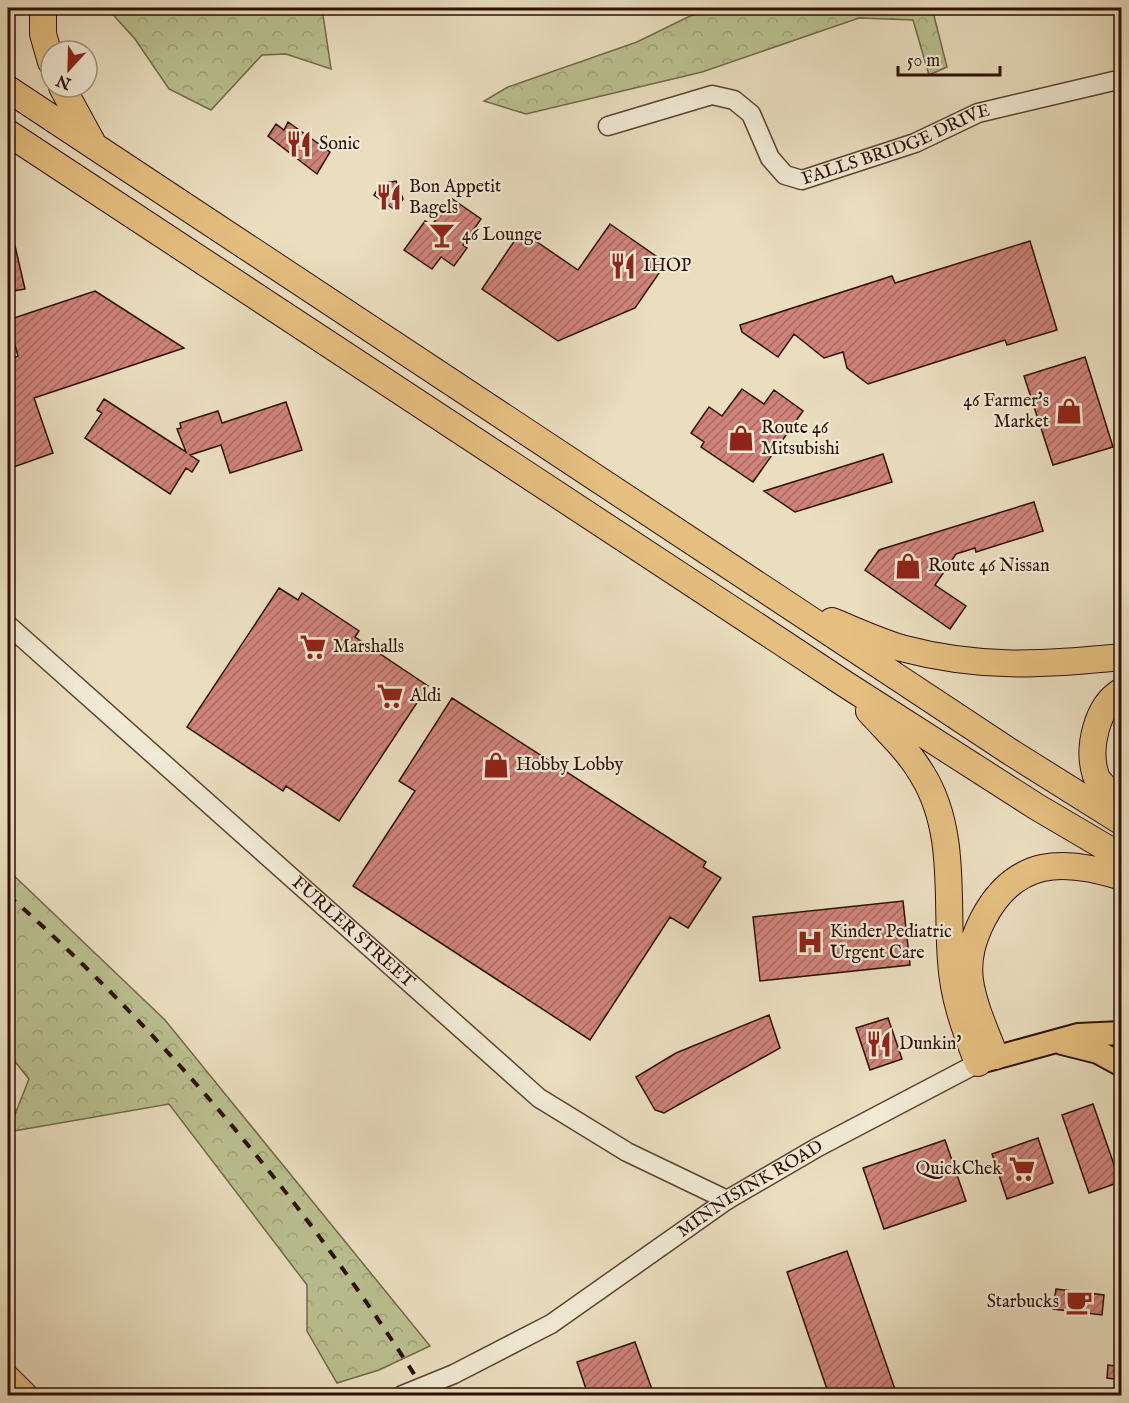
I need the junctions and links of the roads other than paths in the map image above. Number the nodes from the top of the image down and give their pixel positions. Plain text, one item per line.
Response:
1 (43, 8) edge
2 (44, 39) edge
3 (1122, 79) edge
4 (8, 89) edge
5 (69, 99) edge
6 (608, 126) dead end
7 (8, 133) edge
8 (94, 146) junction
9 (784, 602) junction
10 (8, 625) edge
11 (1122, 657) edge
12 (845, 684) junction
13 (1122, 691) edge
14 (1122, 804) edge
15 (1122, 822) edge
16 (1122, 857) edge
17 (1122, 877) edge
18 (1122, 1033) edge
19 (1054, 1041) junction
20 (986, 1059) junction
21 (1122, 1065) edge
22 (727, 1200) junction
23 (8, 1379) edge
24 (25, 1395) edge
25 (400, 1395) edge

1 - 2 highway
3 - 6 street, FALLS BRIDGE DRIVE
4 - 8 highway
5 - 8 highway
7 - 12 highway
8 - 9 highway
9 - 11 highway
9 - 15 highway
10 - 22 street, FURLER STREET
12 - 16 highway
12 - 20 highway
13 - 14 highway
17 - 20 highway
18 - 19 main road, MINNISINK ROAD
19 - 20 main road, MINNISINK ROAD
19 - 21 main road
20 - 22 street, MINNISINK ROAD
22 - 25 street, MINNISINK ROAD, bridge
23 - 24 highway

